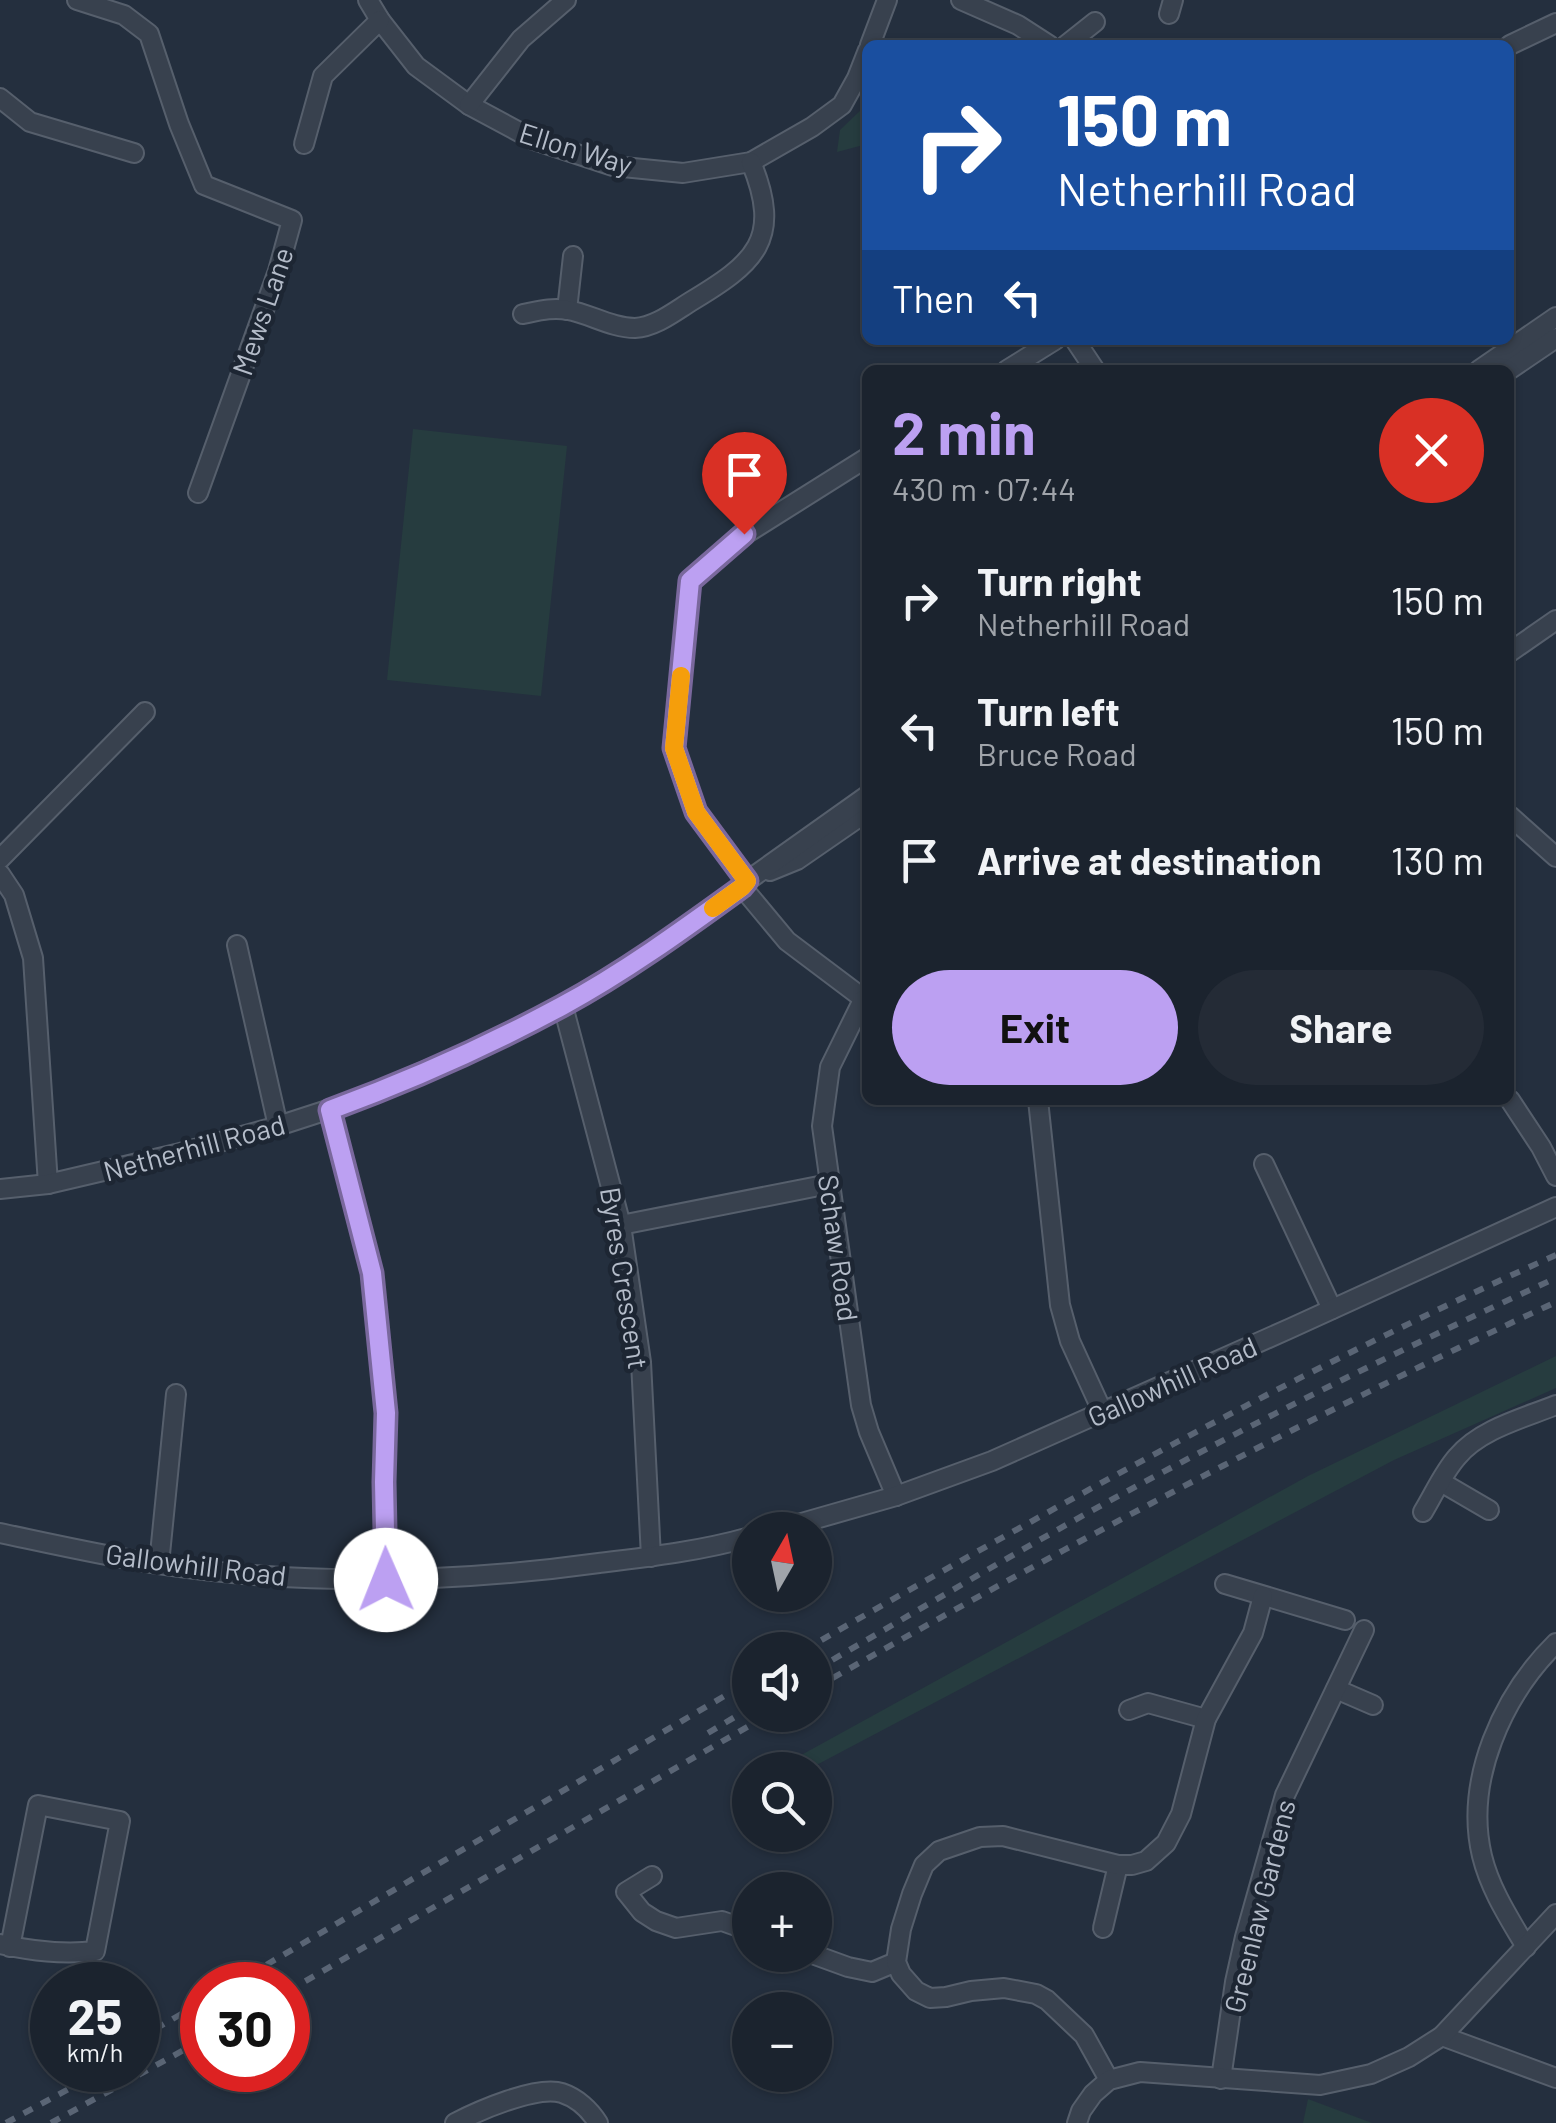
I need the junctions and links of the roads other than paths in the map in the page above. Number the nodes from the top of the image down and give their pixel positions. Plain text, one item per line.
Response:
1 (77, 0) edge
2 (368, 0) edge
3 (566, 0) edge
4 (887, 0) edge
5 (961, 0) edge
6 (380, 20) junction
7 (1094, 22) dead end
8 (1556, 23) edge
9 (871, 40) edge
10 (1042, 40) edge
11 (1072, 40) edge
12 (1514, 43) edge
13 (862, 64) edge
14 (0, 98) edge
15 (469, 106) junction
16 (304, 144) dead end
17 (134, 153) dead end
18 (751, 162) junction
19 (573, 256) dead end
20 (567, 310) junction
21 (523, 314) dead end
22 (1556, 317) edge
23 (1556, 338) edge
24 (1047, 345) edge
25 (1015, 365) edge
26 (1486, 365) edge
27 (1514, 367) edge
28 (862, 462) edge
29 (198, 493) dead end
30 (1556, 620) edge
31 (1514, 649) edge
32 (145, 712) dead end
33 (862, 798) edge
34 (862, 815) edge
35 (1514, 820) edge
36 (1556, 857) edge
37 (0, 859) edge
38 (0, 874) edge
39 (744, 884) junction
40 (238, 945) dead end
41 (862, 999) edge
42 (563, 1006) junction
43 (862, 1007) edge
44 (1039, 1105) edge
45 (1513, 1105) edge
46 (330, 1110) junction
47 (278, 1126) junction
48 (1264, 1164) dead end
49 (1556, 1176) edge
50 (48, 1184) junction
51 (828, 1184) junction
52 (0, 1189) edge
53 (1556, 1207) edge
54 (622, 1225) junction
55 (1332, 1309) junction
56 (176, 1394) dead end
57 (1556, 1406) edge
58 (1103, 1413) junction
59 (1441, 1482) junction
60 (896, 1496) junction
61 (1490, 1510) dead end
62 (1423, 1512) dead end
63 (832, 1514) edge
64 (0, 1533) edge
65 (732, 1541) edge
66 (651, 1557) junction
67 (158, 1564) junction
68 (386, 1580) junction
69 (1225, 1584) dead end
70 (1263, 1596) junction
71 (1345, 1620) dead end
72 (1364, 1630) dead end
73 (1556, 1642) edge
74 (1336, 1690) junction
75 (1373, 1705) dead end
76 (1129, 1710) dead end
77 (1206, 1719) junction
78 (1118, 1865) junction
79 (652, 1876) dead end
80 (1556, 1914) edge
81 (732, 1926) edge
82 (1103, 1928) dead end
83 (5, 1946) edge
84 (1526, 1947) junction
85 (832, 1961) edge
86 (896, 1962) junction
87 (1442, 2036) junction
88 (1556, 2078) edge
89 (1221, 2079) junction
90 (1109, 2080) junction
91 (455, 2123) edge
92 (598, 2123) edge
93 (1076, 2123) edge

1 - 29 street, Mews Lane
2 - 6 street, Ellon Way
3 - 15 street
4 - 9 street, Ellon Way
5 - 10 street
6 - 15 street, Ellon Way
6 - 16 street
7 - 11 street
8 - 12 street
13 - 18 street, Ellon Way
14 - 17 street
15 - 18 street, Ellon Way
18 - 20 street
19 - 20 street
20 - 21 street
22 - 26 street
23 - 27 street
24 - 25 street
28 - 39 street
30 - 31 street
32 - 37 street
33 - 39 street, Netherhill Road
34 - 39 street, Netherhill Road
35 - 36 street
38 - 50 street
39 - 41 street
39 - 42 street, Netherhill Road
40 - 47 street
42 - 46 street, Netherhill Road
42 - 54 street, Byres Crescent
43 - 51 street, Schaw Road
44 - 58 street
45 - 49 street
46 - 47 street, Netherhill Road
46 - 68 street
47 - 50 street, Netherhill Road
48 - 55 street
50 - 52 street, Netherhill Road
51 - 54 street
51 - 60 street, Schaw Road
53 - 55 street, Gallowhill Road
54 - 66 street, Byres Crescent
55 - 58 street, Gallowhill Road
56 - 67 street
57 - 59 street
58 - 60 street, Gallowhill Road
59 - 61 street
59 - 62 street
60 - 63 street, Gallowhill Road
64 - 67 street, Gallowhill Road
65 - 66 street, Gallowhill Road
66 - 68 street, Gallowhill Road
67 - 68 street, Gallowhill Road
69 - 70 street
70 - 71 street
70 - 77 street
72 - 74 street, Greenlaw Gardens
73 - 84 street
74 - 75 street
74 - 89 street, Greenlaw Gardens
76 - 77 street
77 - 78 street
78 - 82 street
78 - 86 street
79 - 81 street
80 - 84 street
83 - 83 street
84 - 87 street
85 - 86 street
86 - 90 street
87 - 88 street
87 - 89 street
89 - 90 street
90 - 93 street
91 - 92 street

